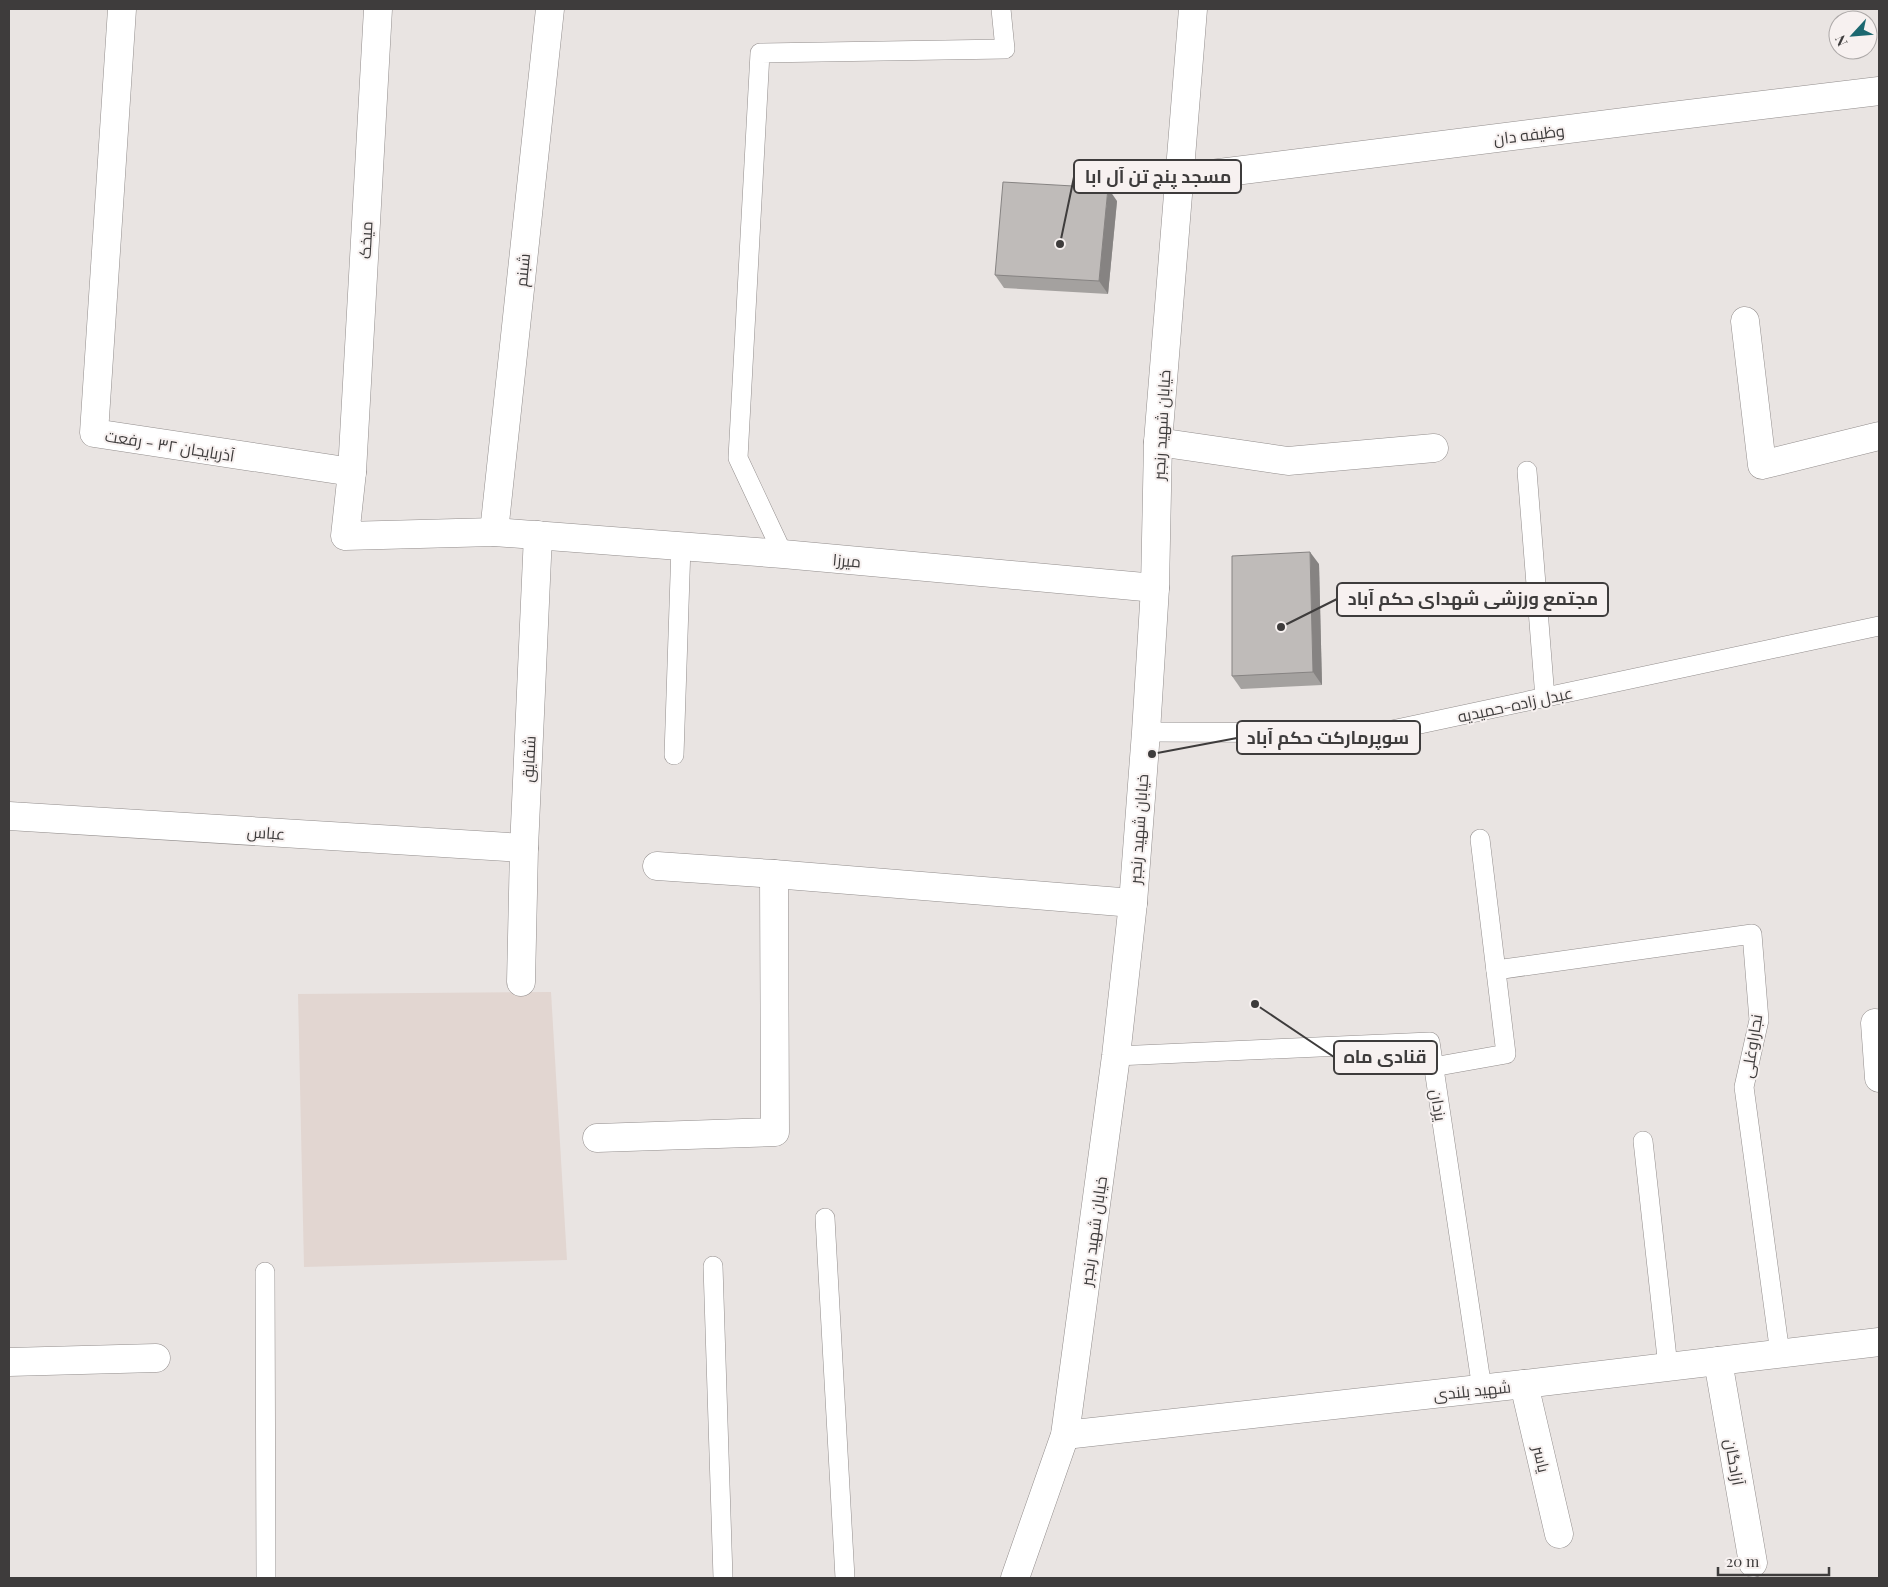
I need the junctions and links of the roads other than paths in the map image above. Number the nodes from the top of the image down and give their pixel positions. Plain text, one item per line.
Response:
1 (122, 9) edge
2 (378, 9) edge
3 (550, 9) edge
4 (1001, 9) edge
5 (1193, 9) edge
6 (1879, 91) edge
7 (1179, 178) junction
8 (1745, 321) dead end
9 (1879, 436) edge
10 (1158, 442) junction
11 (1434, 448) dead end
12 (1527, 471) dead end
13 (352, 472) junction
14 (494, 532) junction
15 (538, 535) junction
16 (681, 546) junction
17 (783, 554) junction
18 (1155, 588) junction
19 (1879, 626) edge
20 (1545, 698) junction
21 (1146, 732) junction
22 (674, 756) dead end
23 (9, 816) edge
24 (1480, 840) dead end
25 (524, 848) junction
26 (657, 866) dead end
27 (774, 874) junction
28 (1133, 903) junction
29 (1496, 970) junction
30 (521, 982) dead end
31 (1875, 1023) dead end
32 (1116, 1056) junction
33 (1433, 1067) junction
34 (1879, 1078) edge
35 (597, 1138) dead end
36 (1643, 1141) dead end
37 (825, 1218) dead end
38 (714, 1266) dead end
39 (265, 1272) dead end
40 (1879, 1342) edge
41 (1780, 1354) junction
42 (156, 1358) dead end
43 (1718, 1361) junction
44 (9, 1362) edge
45 (1668, 1367) junction
46 (1524, 1384) junction
47 (1482, 1389) junction
48 (1065, 1435) junction
49 (1559, 1534) dead end
50 (1753, 1563) dead end
51 (266, 1578) edge
52 (723, 1578) edge
53 (845, 1578) edge
54 (1016, 1578) edge

1 - 13 street, آذربایجان ۳۲ - رفعت
2 - 13 street, میخک
3 - 14 street, شبنم
4 - 17 lane
5 - 7 street, خیابان شهید رنجبر
6 - 7 street, وظیفه دان
7 - 10 street, خیابان شهید رنجبر
8 - 9 street
10 - 11 street
10 - 18 street, خیابان شهید رنجبر
12 - 20 lane
13 - 14 street
14 - 15 street
15 - 16 street, میرزا
15 - 25 street, شقایق
16 - 17 street, میرزا
16 - 22 lane
17 - 18 street, میرزا
18 - 21 street, خیابان شهید رنجبر
19 - 20 lane, عبدل زاده-حمیدیه
20 - 21 lane, عبدل زاده-حمیدیه
21 - 28 street, خیابان شهید رنجبر
23 - 25 street, عباس
24 - 29 lane
25 - 30 street, شقایق
26 - 27 street
27 - 28 street
27 - 35 street
28 - 32 street, خیابان شهید رنجبر
29 - 33 lane
29 - 41 lane, نجاراوغلی
31 - 34 street
32 - 33 lane, یزدان
32 - 48 street, خیابان شهید رنجبر
33 - 47 lane, یزدان
36 - 45 lane
37 - 53 lane
38 - 52 lane
39 - 51 lane
40 - 41 street, شهید بلندی
41 - 43 street, شهید بلندی
42 - 44 street
43 - 45 street, شهید بلندی
43 - 50 street, آزادگان
45 - 46 street, شهید بلندی
46 - 47 street, شهید بلندی
46 - 49 street, یاسر
47 - 48 street, شهید بلندی
48 - 54 street, خیابان شهید رنجبر

